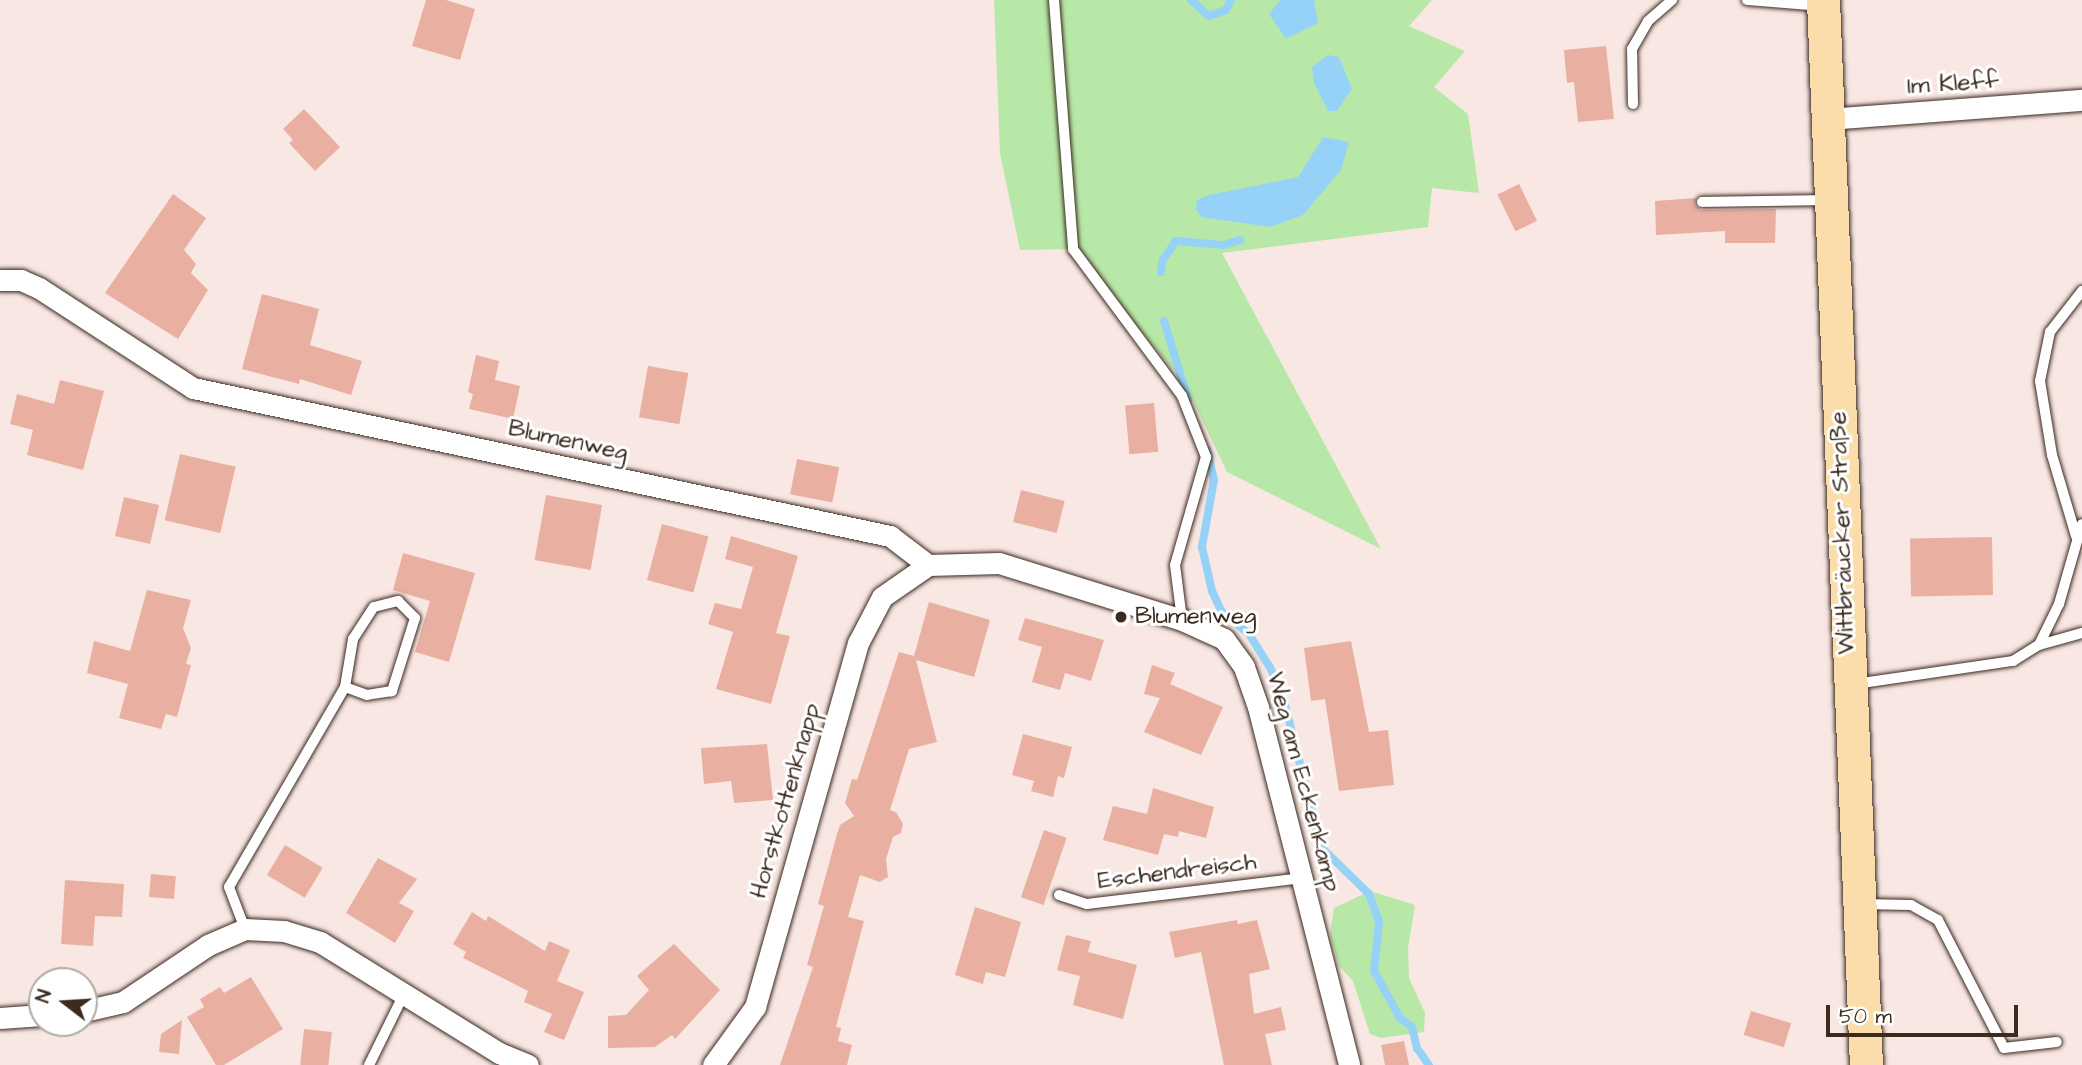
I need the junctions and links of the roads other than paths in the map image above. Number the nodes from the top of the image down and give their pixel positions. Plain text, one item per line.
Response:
1 (1054, 0) edge
2 (1672, 0) edge
3 (1747, 0) edge
4 (1823, 3) edge
5 (2082, 100) edge
6 (1633, 104) dead end
7 (1828, 120) junction
8 (1832, 200) junction
9 (1702, 202) dead end
10 (0, 280) edge
11 (2082, 291) edge
12 (2082, 524) edge
13 (2076, 536) junction
14 (928, 565) junction
15 (1182, 620) junction
16 (2082, 633) edge
17 (2039, 645) junction
18 (1849, 685) junction
19 (345, 687) junction
20 (1302, 878) junction
21 (1059, 895) dead end
22 (1860, 904) junction
23 (245, 929) junction
24 (404, 995) junction
25 (98, 1008) edge
26 (28, 1016) edge
27 (0, 1018) edge
28 (2057, 1042) dead end
29 (718, 1064) edge
30 (369, 1065) edge
31 (528, 1065) edge
32 (1349, 1065) edge
33 (1866, 1065) edge

1 - 15 lane
2 - 6 lane
3 - 4 lane
4 - 7 main road, Wittbräucker Straße
5 - 7 street, Im Kleff
7 - 8 main road, Wittbräucker Straße
8 - 9 lane
8 - 18 main road, Wittbräucker Straße
10 - 14 street, Blumenweg
11 - 13 lane
12 - 13 lane
13 - 17 lane
14 - 15 street
14 - 29 street, Horstkottenknapp
15 - 20 street, Weg am Eckenkamp
16 - 17 lane
17 - 18 lane
18 - 22 main road, Wittbräucker Straße
19 - 19 lane
19 - 23 lane
20 - 21 lane, Eschendreisch
20 - 32 street, Weg am Eckenkamp
22 - 28 lane
22 - 33 main road, Wittbräucker Straße
23 - 24 street
23 - 25 street
24 - 30 lane
24 - 31 street
26 - 27 street

